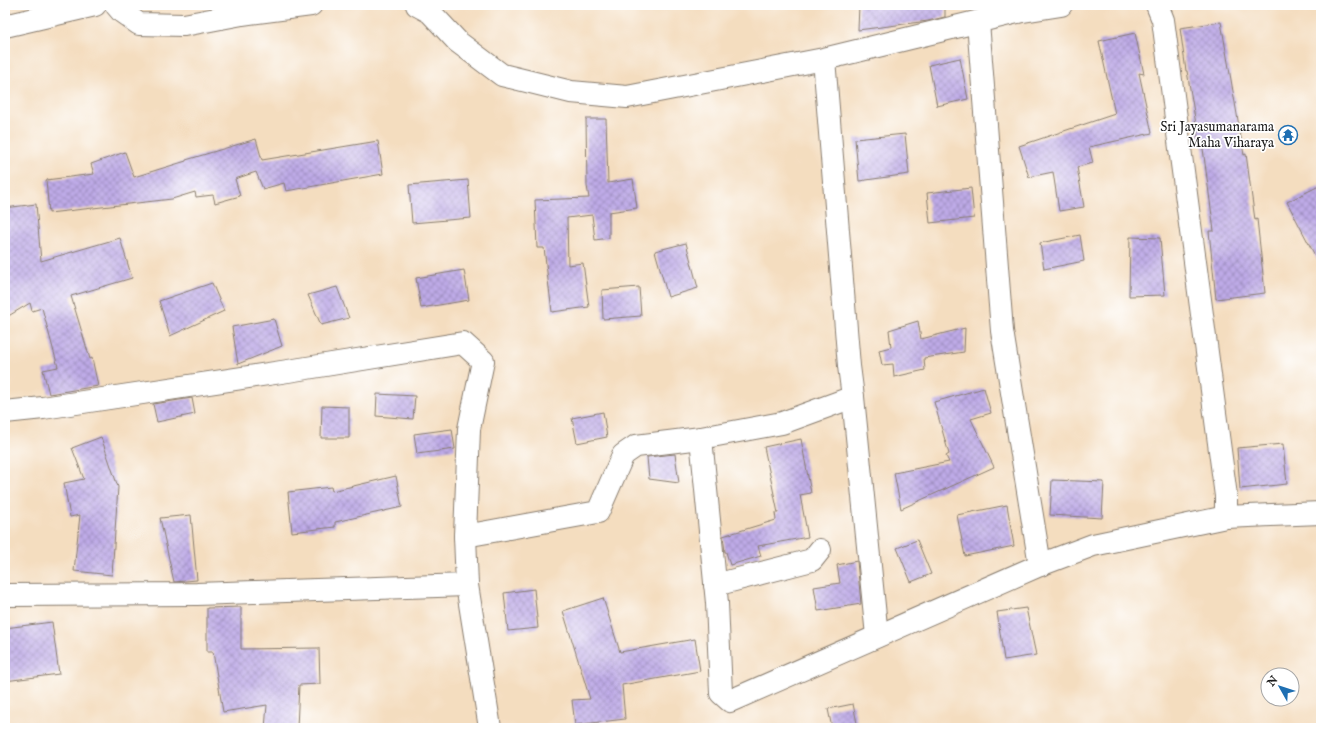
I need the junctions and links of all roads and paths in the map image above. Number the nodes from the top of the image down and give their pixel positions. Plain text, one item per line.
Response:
1 (95, 5) edge
2 (116, 5) edge
3 (311, 5) edge
4 (417, 5) edge
5 (1061, 5) edge
6 (1157, 5) edge
7 (1016, 9) edge
8 (978, 22) junction
9 (5, 26) edge
10 (824, 59) junction
11 (853, 397) junction
12 (5, 412) edge
13 (701, 438) junction
14 (1321, 512) edge
15 (1226, 517) junction
16 (465, 536) junction
17 (820, 550) dead end
18 (1040, 565) junction
19 (467, 584) junction
20 (715, 585) junction
21 (5, 595) edge
22 (877, 636) junction
23 (490, 728) edge

1 - 9 street
2 - 3 street
4 - 10 street
5 - 7 street
6 - 15 street
7 - 8 street
8 - 10 street
8 - 18 street
10 - 11 street
11 - 13 street
11 - 22 street
12 - 16 street
13 - 16 street
13 - 20 street
14 - 15 street
15 - 18 street
16 - 19 street
17 - 20 street
18 - 22 street
19 - 21 street
19 - 23 street
20 - 22 street

